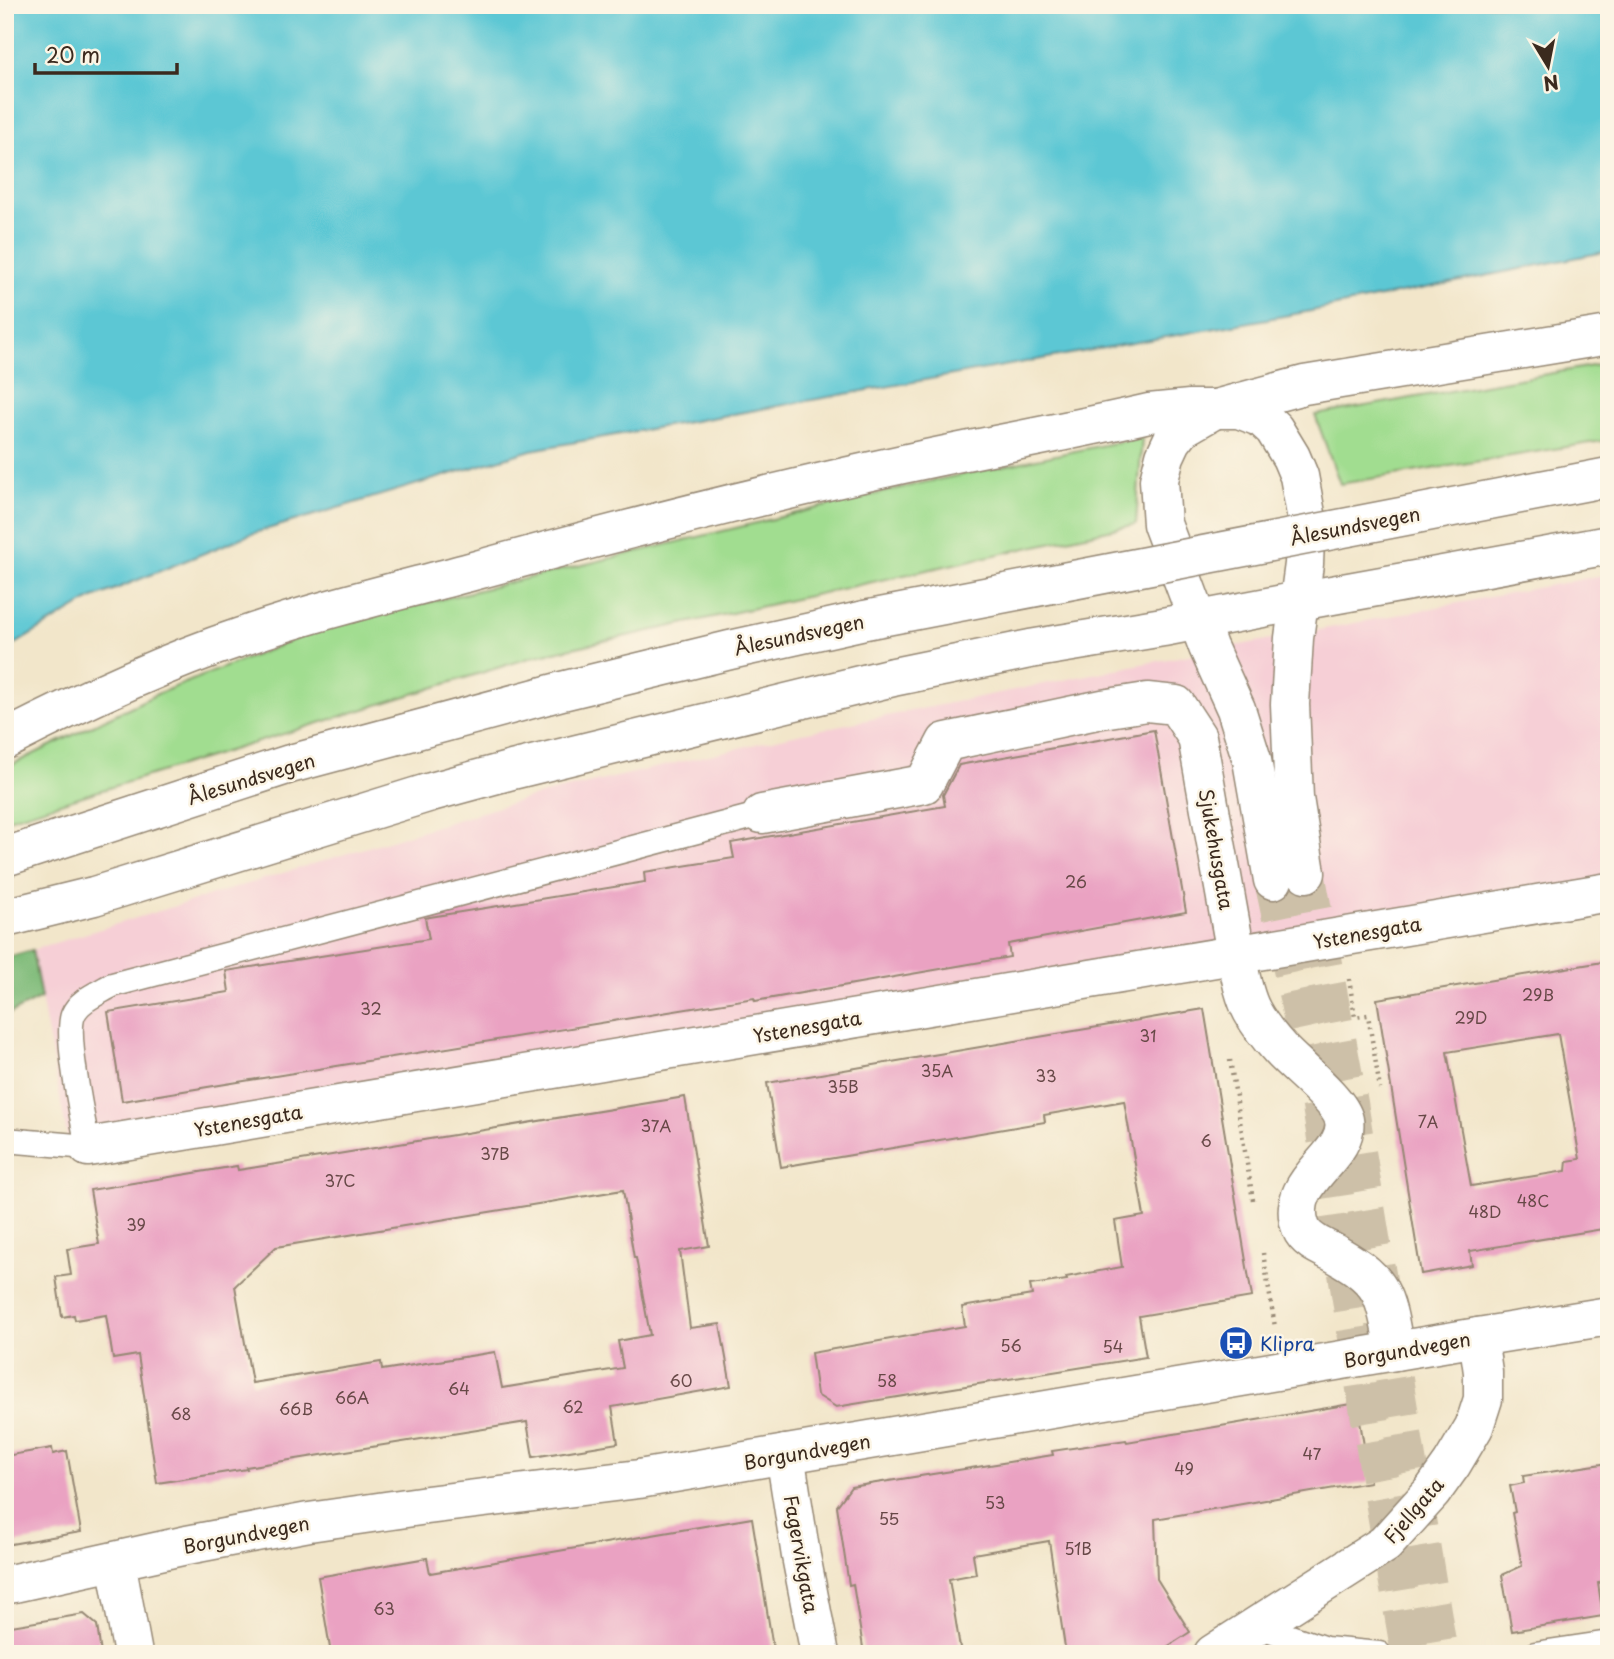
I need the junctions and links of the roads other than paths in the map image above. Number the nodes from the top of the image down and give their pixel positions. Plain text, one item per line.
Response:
1 (1609, 335) edge
2 (1215, 409) junction
3 (1609, 477) edge
4 (1609, 545) edge
5 (1299, 601) junction
6 (1198, 620) junction
7 (5, 740) edge
8 (762, 814) joint
9 (5, 857) edge
10 (1609, 892) edge
11 (5, 918) edge
12 (1236, 954) junction
13 (5, 1140) edge
14 (88, 1147) junction
15 (1609, 1316) edge
16 (1478, 1337) junction
17 (1395, 1352) junction
18 (785, 1454) junction
19 (116, 1562) junction
20 (5, 1585) edge
21 (1258, 1626) junction
22 (1609, 1643) edge
23 (133, 1654) edge
24 (820, 1654) edge
25 (1213, 1654) edge
26 (1379, 1654) edge
27 (1535, 1654) edge

1 - 2 main road
2 - 5 main road
2 - 6 main road
2 - 7 main road
3 - 9 main road, Ålesundsvegen, bridge
4 - 5 main road
5 - 6 main road
5 - 6 main road
6 - 11 main road
8 - 12 main road, Sjukehusgata
8 - 14 lane
10 - 12 main road, Ystenesgata
12 - 14 main road, Ystenesgata
12 - 17 main road, Sjukehusgata
13 - 14 lane, Ystenesgata
15 - 16 main road, Borgundvegen
16 - 17 main road, Borgundvegen
16 - 21 main road, Fjellgata
17 - 18 main road, Borgundvegen
18 - 19 main road, Borgundvegen
18 - 24 main road, Fagervikgata
19 - 20 main road, Borgundvegen
19 - 23 main road
21 - 25 main road, Fjellgata
21 - 26 lane
22 - 27 lane

